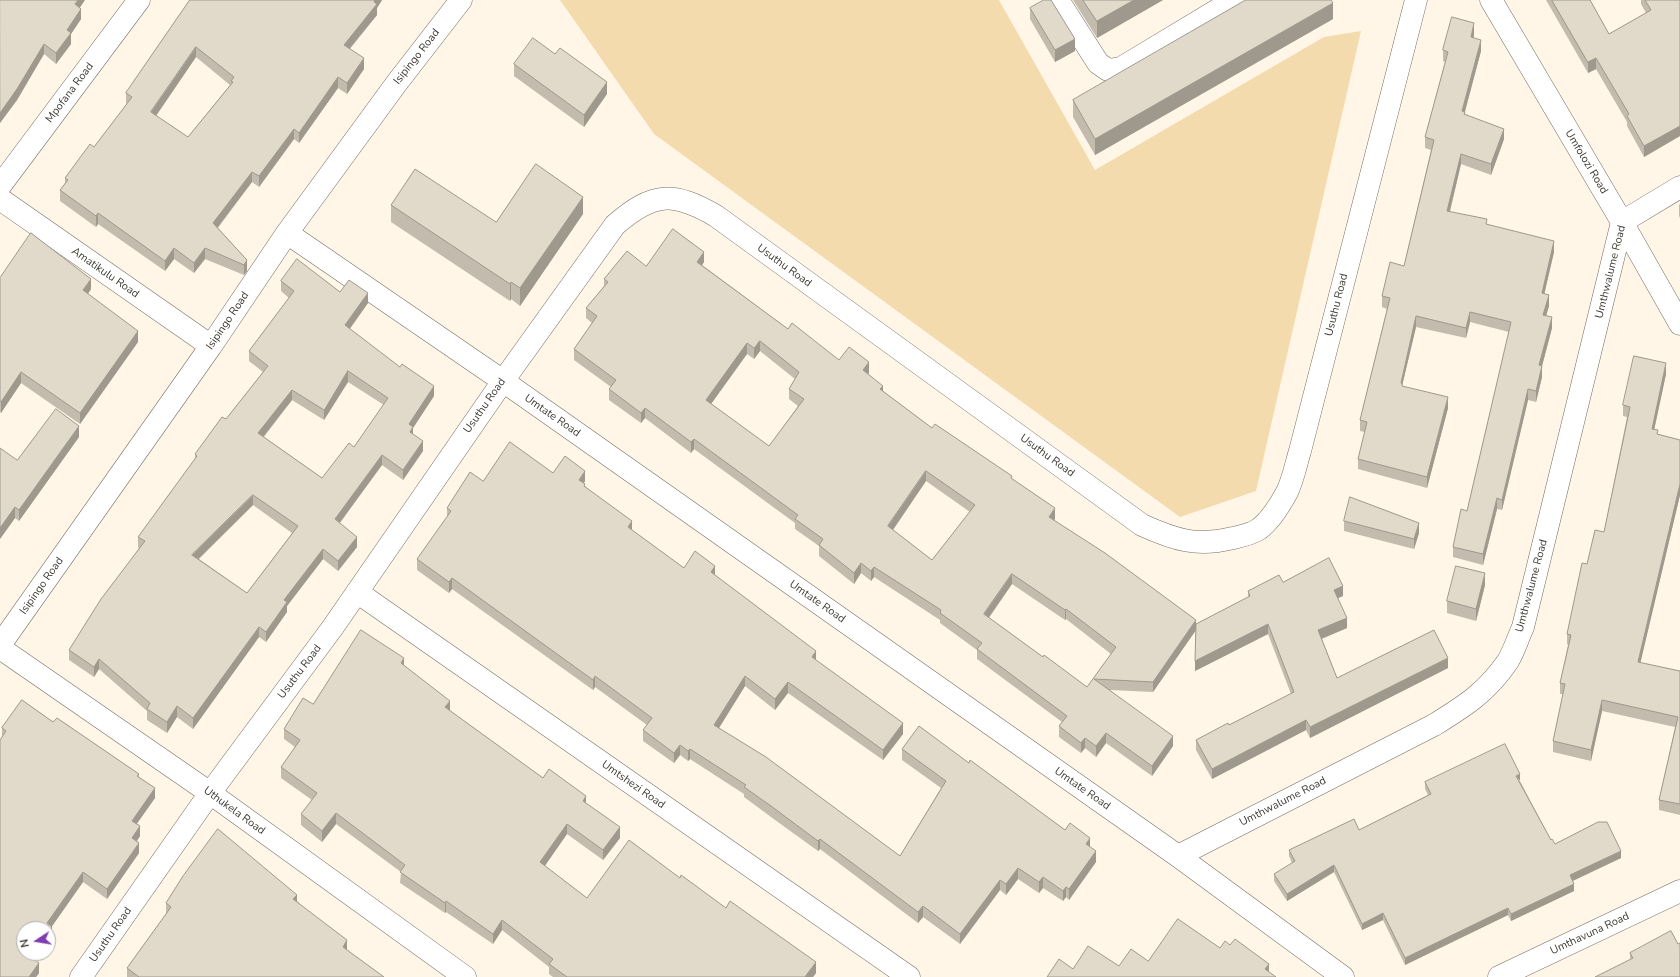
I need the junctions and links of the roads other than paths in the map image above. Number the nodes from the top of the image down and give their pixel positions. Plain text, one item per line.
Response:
1 (139, 0) edge
2 (462, 0) edge
3 (1058, 0) edge
4 (1234, 0) edge
5 (1416, 0) edge
6 (1491, 0) edge
7 (0, 186) edge
8 (1680, 188) edge
9 (0, 199) edge
10 (1622, 222) junction
11 (288, 233) junction
12 (1680, 324) edge
13 (211, 346) junction
14 (503, 381) junction
15 (357, 592) junction
16 (0, 646) edge
17 (210, 793) junction
18 (1178, 856) junction
19 (1680, 891) edge
20 (81, 977) edge
21 (465, 977) edge
22 (909, 977) edge
23 (1343, 977) edge
24 (1499, 977) edge

1 - 7 street, Mpofana Road
2 - 11 street, Isipingo Road
3 - 4 street
5 - 14 street, Usuthu Road
6 - 10 street, Umfolozi Road
8 - 10 street, Umthwalume Road
9 - 13 street, Amatikulu Road
10 - 12 street, Umfolozi Road
10 - 18 street, Umthwalume Road
11 - 13 street, Isipingo Road
11 - 14 street, Umtate Road
13 - 16 street, Isipingo Road
14 - 15 street, Usuthu Road
14 - 18 street, Umtate Road
15 - 17 street, Usuthu Road
15 - 22 street, Umtshezi Road
16 - 17 street, Uthukela Road
17 - 20 street, Usuthu Road
17 - 21 street, Uthukela Road
18 - 23 street, Umtate Road
19 - 24 street, Umthavuna Road

